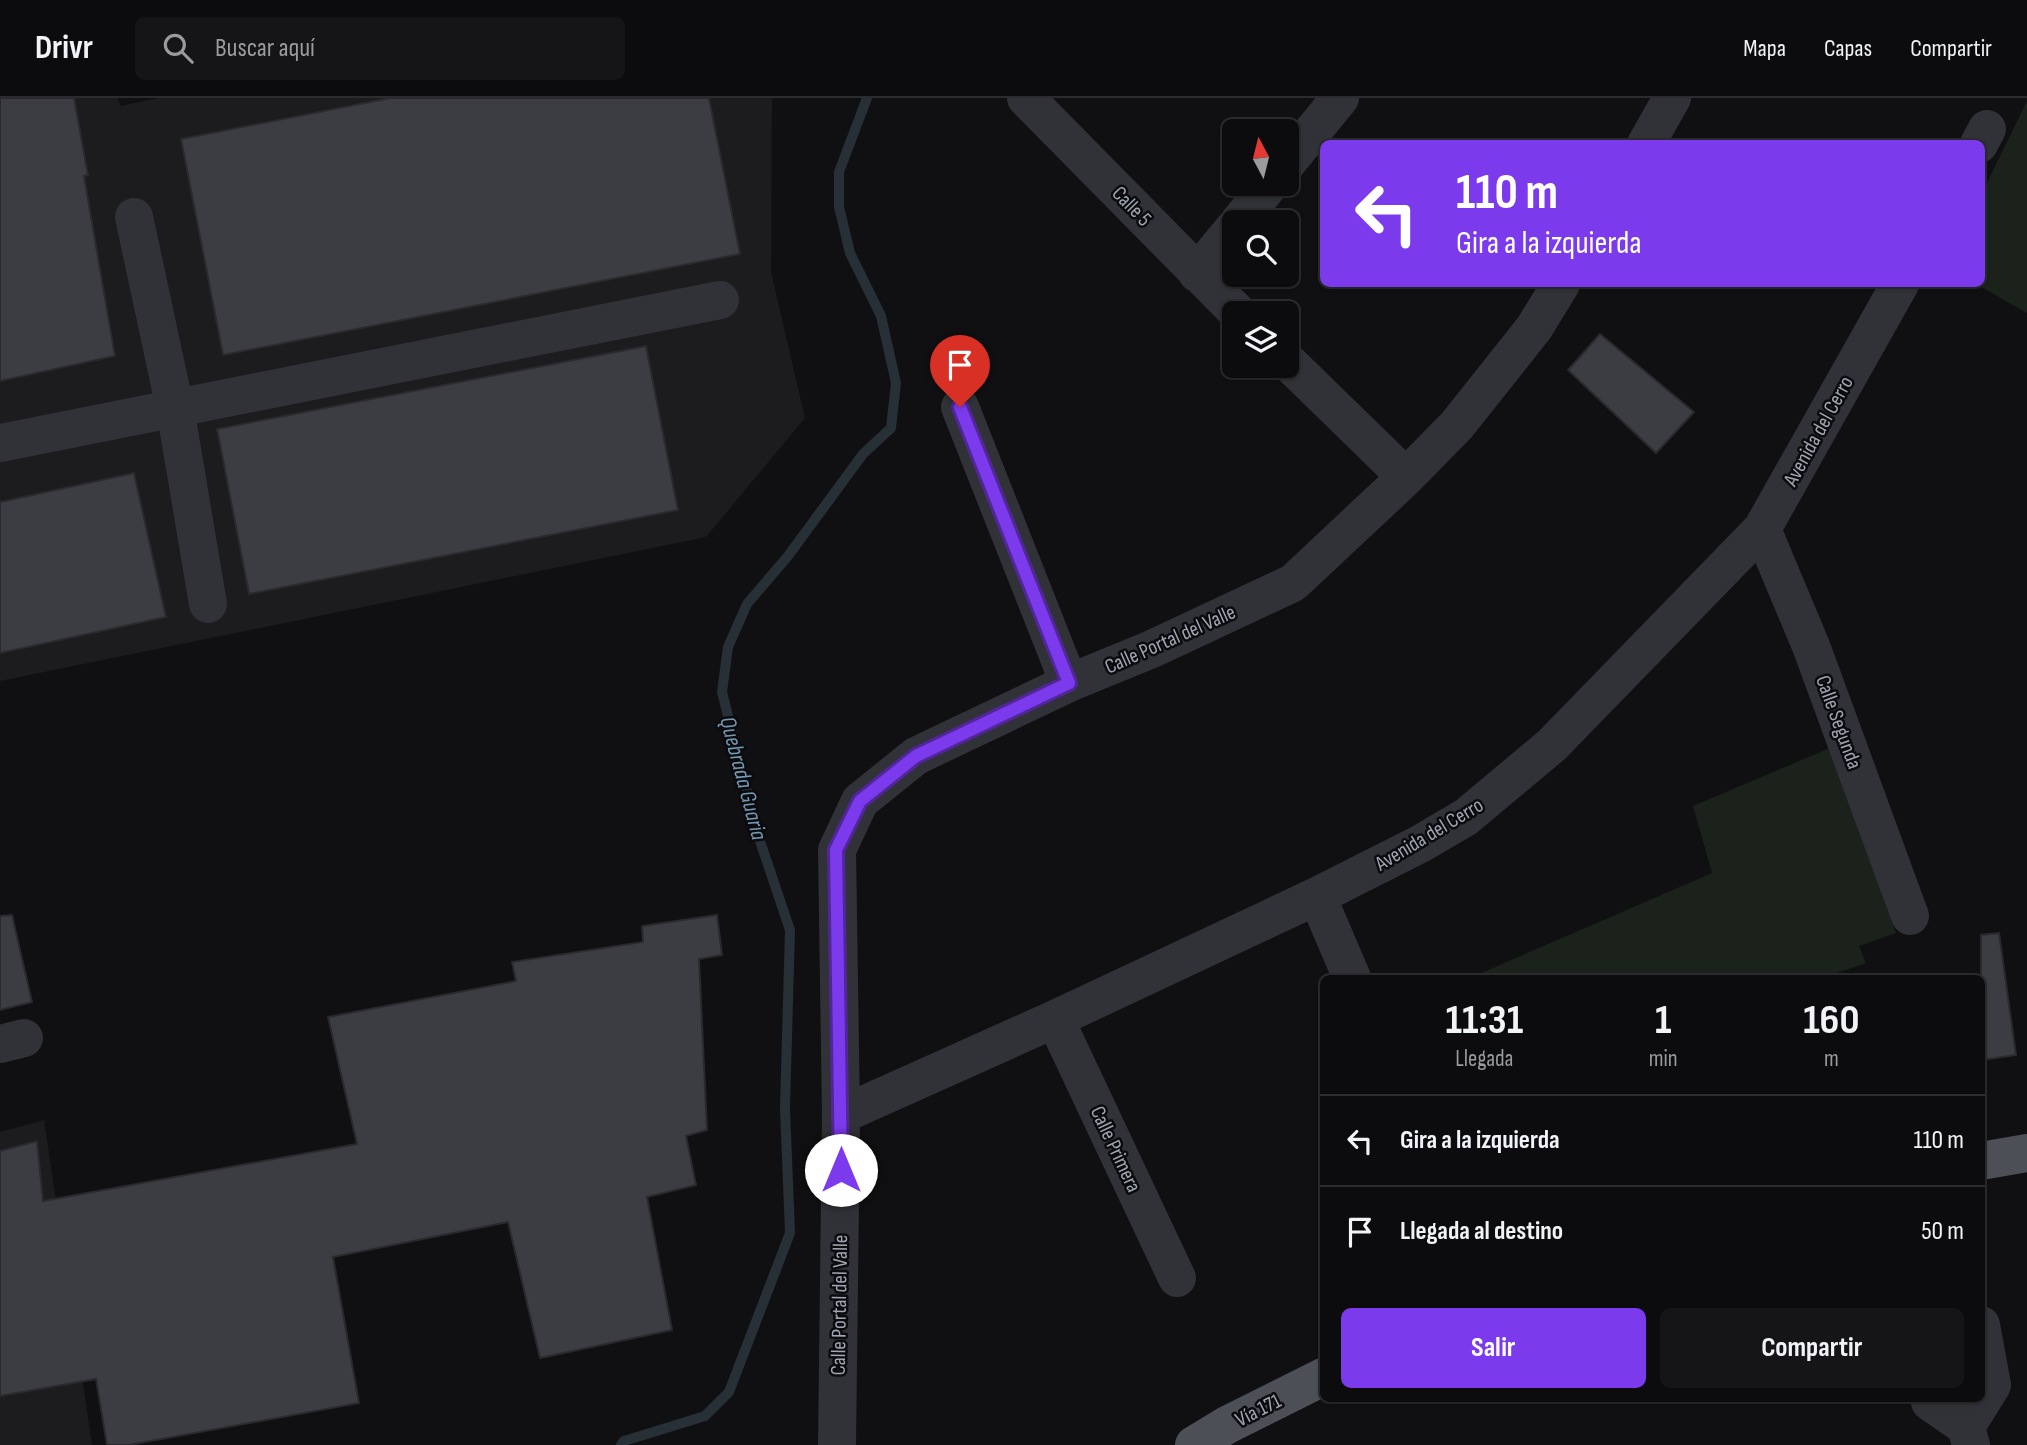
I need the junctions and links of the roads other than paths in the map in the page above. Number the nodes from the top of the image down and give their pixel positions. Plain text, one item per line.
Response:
1 (1027, 98) edge
2 (1340, 98) edge
3 (1672, 98) edge
4 (1648, 140) edge
5 (1299, 148) edge
6 (1260, 196) edge
7 (1248, 210) edge
8 (134, 217) dead end
9 (1222, 243) edge
10 (1197, 273) junction
11 (1559, 287) edge
12 (1898, 287) edge
13 (720, 300) dead end
14 (1226, 301) edge
15 (1299, 373) edge
16 (960, 407) dead end
17 (175, 408) junction
18 (0, 443) edge
19 (1406, 477) junction
20 (1762, 530) junction
21 (208, 604) dead end
22 (1069, 683) junction
23 (1317, 896) junction
24 (1910, 916) dead end
25 (1351, 975) edge
26 (1055, 1019) junction
27 (841, 1115) junction
28 (2027, 1153) edge
29 (1985, 1160) edge
30 (1177, 1278) dead end
31 (1985, 1347) edge
32 (1320, 1379) edge
33 (1985, 1401) edge
34 (1930, 1402) edge
35 (1984, 1402) edge
36 (1969, 1436) edge
37 (837, 1445) edge
38 (1194, 1445) edge

1 - 10 street, Calle 5
2 - 5 street
3 - 4 street
6 - 7 street
8 - 17 street
9 - 10 street
10 - 14 street, Calle 5
11 - 19 street, Calle Portal del Valle
12 - 20 street, Avenida del Cerro
13 - 17 street
15 - 19 street
16 - 22 street
17 - 18 street
17 - 21 street
19 - 22 street, Calle Portal del Valle
20 - 23 street, Avenida del Cerro
20 - 24 street, Calle Segunda
22 - 27 street, Calle Portal del Valle
23 - 25 street
23 - 26 street, Avenida del Cerro
26 - 27 street, Avenida del Cerro
26 - 30 street, Calle Primera
27 - 37 street, Calle Portal del Valle
28 - 29 main road
31 - 33 street
32 - 38 main road, Vía 171
34 - 36 street
35 - 36 street

